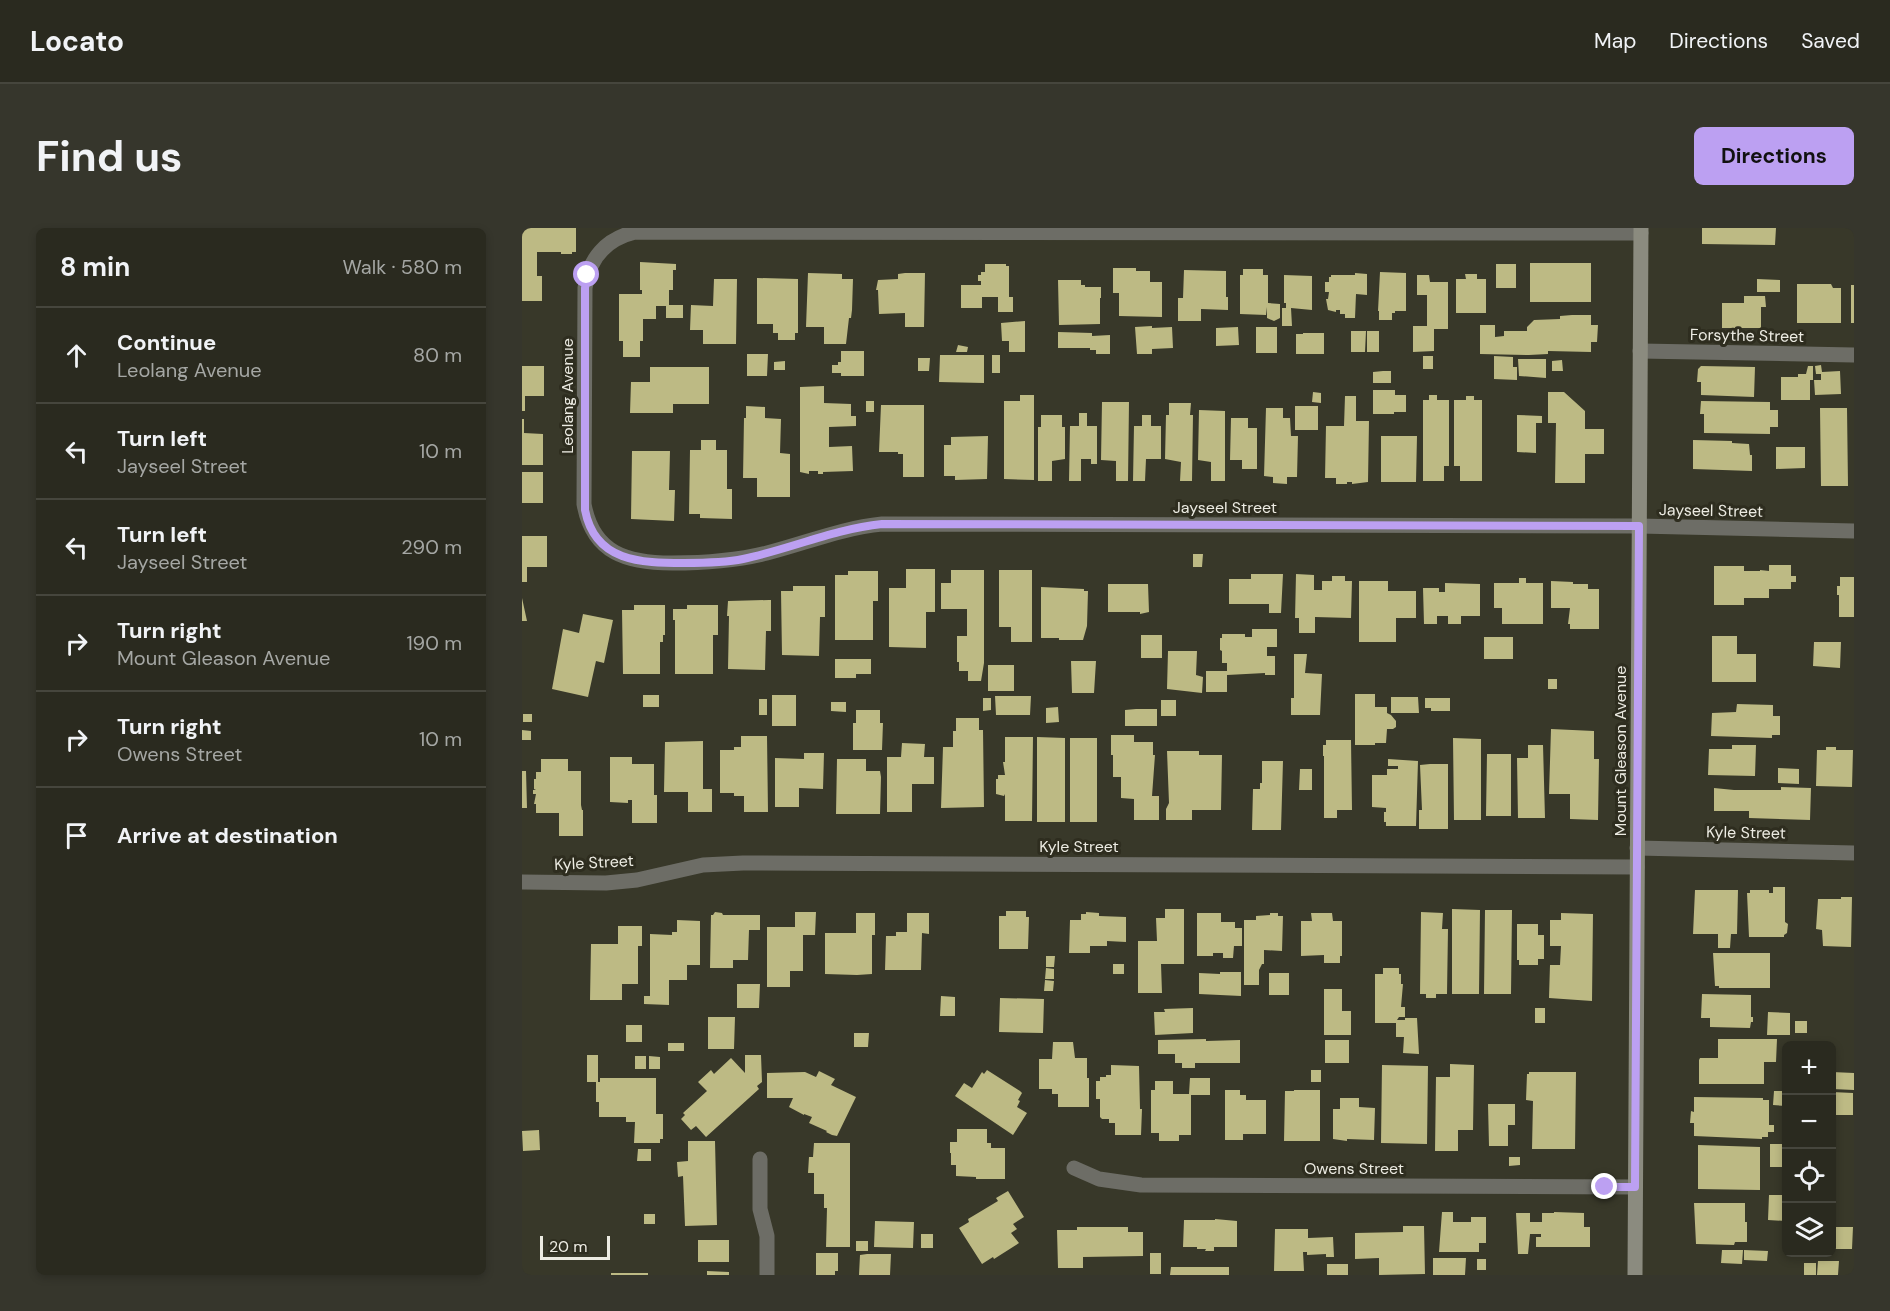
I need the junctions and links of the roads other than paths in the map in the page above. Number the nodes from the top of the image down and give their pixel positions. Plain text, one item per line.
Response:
1 (1641, 231) edge
2 (1640, 351) junction
3 (1854, 355) edge
4 (1639, 526) junction
5 (1854, 531) edge
6 (605, 546) joint
7 (1637, 848) junction
8 (1854, 853) edge
9 (1637, 867) junction
10 (522, 882) edge
11 (760, 1159) dead end
12 (1074, 1168) dead end
13 (1635, 1187) junction
14 (767, 1275) edge
15 (1635, 1275) edge

1 - 2 street, Mount Gleason Avenue
1 - 6 street, Leolang Avenue
2 - 3 street, Forsythe Street
2 - 4 street, Mount Gleason Avenue
4 - 5 street, Jayseel Street
4 - 6 street, Jayseel Street
4 - 7 street, Mount Gleason Avenue
7 - 8 street, Kyle Street
7 - 9 street, Mount Gleason Avenue
9 - 10 street, Kyle Street
9 - 13 street, Mount Gleason Avenue
11 - 14 street
12 - 13 street, Owens Street
13 - 15 street, Mount Gleason Avenue

